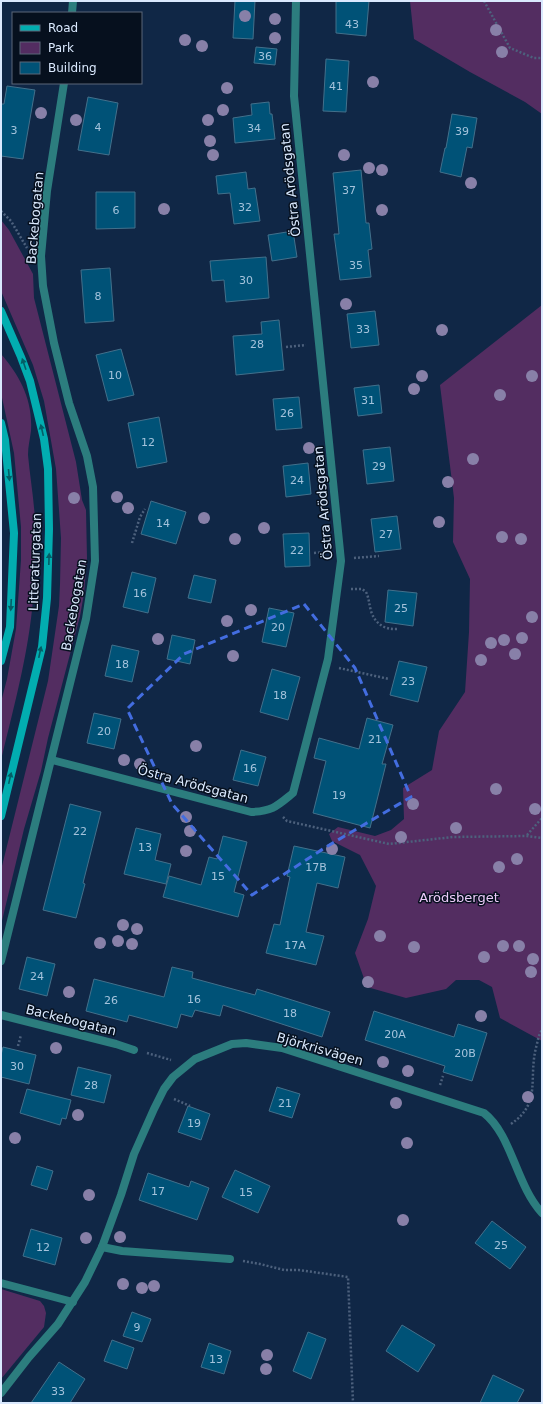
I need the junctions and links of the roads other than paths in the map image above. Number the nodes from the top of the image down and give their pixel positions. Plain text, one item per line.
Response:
1 (73, 1) edge
2 (296, 1) edge
3 (72, 12) edge
4 (64, 84) edge
5 (1, 311) edge
6 (1, 423) edge
7 (1, 661) edge
8 (52, 760) junction
9 (1, 816) edge
10 (1, 962) edge
11 (1, 1015) edge
12 (134, 1050) dead end
13 (542, 1213) edge
14 (102, 1247) junction
15 (230, 1259) dead end
16 (1, 1283) edge
17 (73, 1302) junction
18 (1, 1393) edge

1 - 3 street
2 - 8 street, Östra Arödsgatan
4 - 8 street, Backebogatan
9 -> 5 street, Litteraturgatan
6 -> 7 street, Litteraturgatan
8 - 10 street, Backebogatan
11 - 12 street, Backebogatan
13 - 14 street, Björkrisvägen
14 - 15 street
14 - 17 street, Björkrisvägen
16 - 17 street
17 - 18 street, Björkrisvägen

